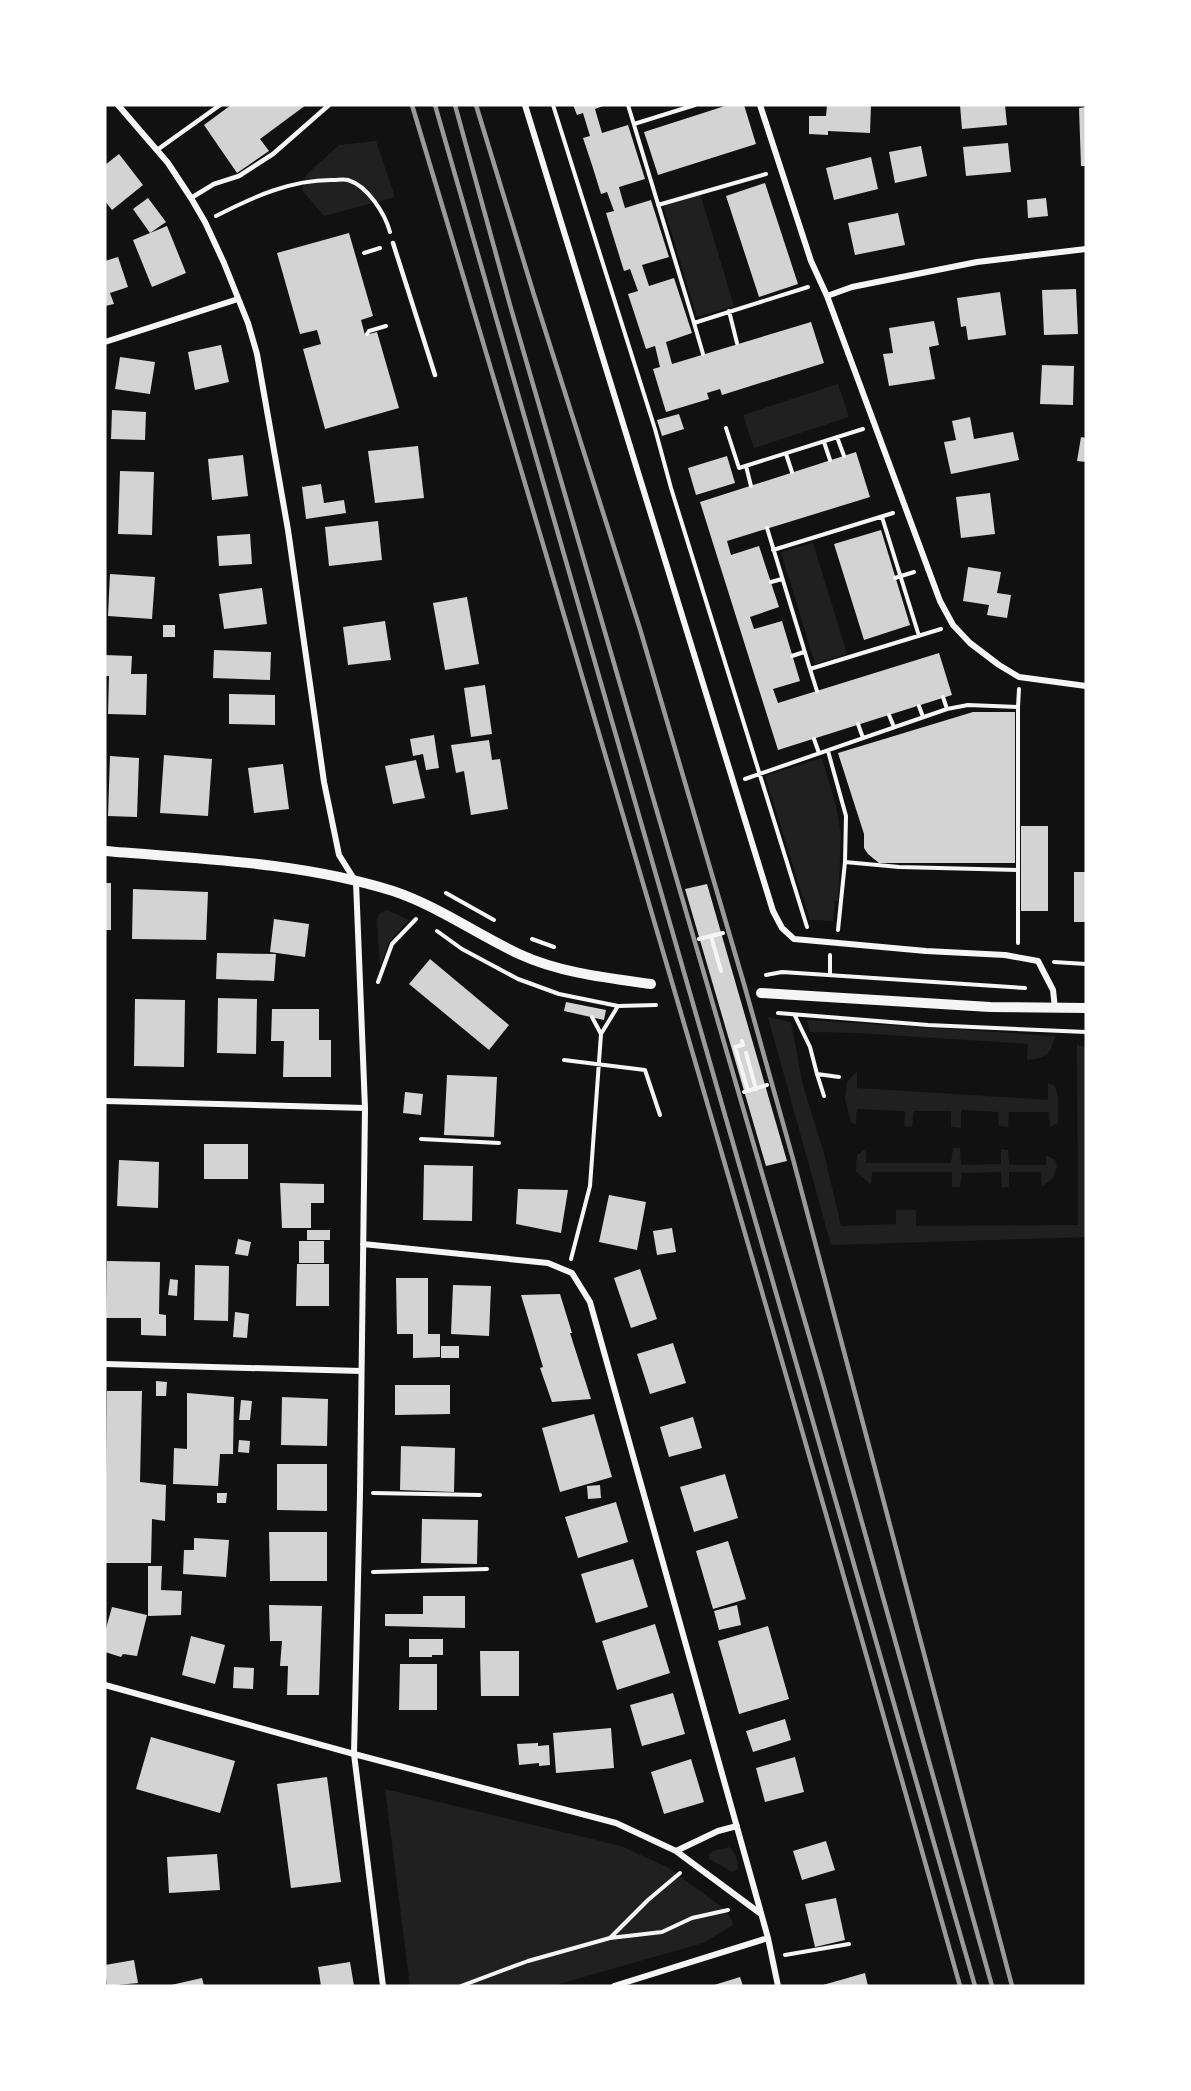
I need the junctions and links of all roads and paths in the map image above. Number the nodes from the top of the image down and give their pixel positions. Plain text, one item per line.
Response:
1 (118, 105) edge
2 (220, 105) edge
3 (328, 105) edge
4 (525, 105) edge
5 (553, 105) edge
6 (628, 105) edge
7 (695, 105) edge
8 (760, 105) edge
9 (687, 106) edge
10 (634, 124) junction
11 (157, 150) junction
12 (766, 174) dead end
13 (191, 198) junction
14 (658, 205) junction
15 (205, 222) junction
16 (393, 243) joint
17 (1086, 249) edge
18 (820, 283) junction
19 (827, 296) junction
20 (238, 299) junction
21 (729, 312) junction
22 (694, 323) junction
23 (386, 326) dead end
24 (368, 334) dead end
25 (105, 342) edge
26 (737, 343) dead end
27 (703, 354) dead end
28 (435, 375) dead end
29 (875, 426) junction
30 (726, 428) dead end
31 (837, 437) junction
32 (824, 442) junction
33 (786, 454) junction
34 (844, 456) dead end
35 (830, 460) dead end
36 (746, 466) junction
37 (792, 472) dead end
38 (751, 486) dead end
39 (906, 509) junction
40 (882, 517) junction
41 (767, 528) dead end
42 (773, 550) junction
43 (928, 568) junction
44 (900, 576) junction
45 (895, 578) dead end
46 (782, 579) junction
47 (771, 582) dead end
48 (953, 625) junction
49 (919, 636) junction
50 (804, 652) junction
51 (792, 656) dead end
52 (810, 669) junction
53 (1019, 677) junction
54 (1086, 686) edge
55 (816, 691) dead end
56 (943, 697) dead end
57 (919, 705) dead end
58 (1018, 707) junction
59 (947, 709) junction
60 (889, 715) dead end
61 (924, 717) junction
62 (858, 724) dead end
63 (894, 728) junction
64 (863, 738) junction
65 (814, 739) dead end
66 (828, 751) junction
67 (819, 753) junction
68 (759, 774) junction
69 (733, 783) junction
70 (105, 851) edge
71 (845, 862) junction
72 (1018, 870) junction
73 (356, 882) junction
74 (446, 893) dead end
75 (416, 919) dead end
76 (502, 926) dead end
77 (434, 929) dead end
78 (723, 933) dead end
79 (711, 936) junction
80 (528, 938) dead end
81 (699, 939) dead end
82 (812, 941) junction
83 (836, 943) junction
84 (562, 950) dead end
85 (1018, 958) junction
86 (1038, 961) junction
87 (1086, 964) edge
88 (721, 971) dead end
89 (756, 977) dead end
90 (378, 982) dead end
91 (651, 984) dead end
92 (1053, 990) junction
93 (761, 993) dead end
94 (656, 1005) dead end
95 (618, 1006) junction
96 (1054, 1008) junction
97 (1086, 1008) edge
98 (592, 1017) dead end
99 (1086, 1032) edge
100 (601, 1034) junction
101 (742, 1041) dead end
102 (746, 1053) dead end
103 (564, 1060) dead end
104 (599, 1064) junction
105 (818, 1074) junction
106 (839, 1077) dead end
107 (767, 1085) dead end
108 (756, 1089) junction
109 (824, 1096) dead end
110 (105, 1101) edge
111 (365, 1108) junction
112 (660, 1115) dead end
113 (421, 1139) dead end
114 (499, 1143) dead end
115 (363, 1244) junction
116 (572, 1273) junction
117 (105, 1364) edge
118 (361, 1371) junction
119 (360, 1493) junction
120 (480, 1495) dead end
121 (487, 1569) dead end
122 (374, 1572) dead end
123 (105, 1684) edge
124 (354, 1754) junction
125 (737, 1826) junction
126 (676, 1851) junction
127 (680, 1873) dead end
128 (728, 1910) dead end
129 (762, 1914) junction
130 (610, 1938) junction
131 (768, 1938) junction
132 (849, 1944) dead end
133 (784, 1956) dead end
134 (383, 1986) edge
135 (461, 1986) edge
136 (614, 1986) edge
137 (778, 1986) edge

1 - 11 street
2 - 11 lane
3 - 13 lane
4 - 69 street
5 - 68 path
6 - 10 path
7 - 9 path
8 - 18 street
9 - 10 path
10 - 14 path
11 - 13 street
12 - 14 path
13 - 15 street
14 - 22 path
15 - 16 path
15 - 20 street
16 - 28 lane
17 - 19 street
18 - 19 street
18 - 21 path
19 - 29 street
20 - 25 street
20 - 73 street
21 - 22 path
21 - 26 path
22 - 27 path
23 - 24 path
29 - 31 path
29 - 39 street
30 - 36 path
31 - 32 path
31 - 34 path
32 - 33 path
32 - 35 path
33 - 36 path
33 - 37 path
36 - 38 path
39 - 40 path
39 - 43 street
40 - 42 path
40 - 44 path
41 - 42 path
42 - 46 path
43 - 44 path
43 - 48 street
44 - 45 path
44 - 49 path
46 - 47 path
46 - 50 path
48 - 49 path
48 - 53 street
49 - 52 path
50 - 51 path
50 - 52 path
52 - 55 path
53 - 54 street
53 - 58 path
56 - 59 path
57 - 61 path
58 - 59 path
58 - 72 path
59 - 61 path
60 - 63 path
61 - 63 path
62 - 64 path
63 - 64 path
64 - 66 path
65 - 67 path
66 - 67 path
66 - 71 path
67 - 68 path
68 - 69 path
68 - 82 path
69 - 82 street
70 - 73 street
71 - 72 path
71 - 83 path
72 - 85 path
73 - 91 street
73 - 111 street
74 - 76 path
75 - 90 path
77 - 95 path
78 - 79 path
79 - 81 path
79 - 88 path
80 - 84 path
82 - 83 street
83 - 85 street
85 - 86 street
86 - 87 path
86 - 92 street
89 - 92 path
92 - 96 street
93 - 96 street
94 - 95 path
95 - 100 path
96 - 97 street
98 - 100 path
99 - 105 path
100 - 104 path
101 - 108 path
102 - 108 path
103 - 104 path
104 - 112 path
104 - 116 path
105 - 106 path
105 - 109 path
107 - 108 path
110 - 111 street
111 - 115 street
113 - 114 path
115 - 116 street
115 - 118 street
116 - 125 street
117 - 118 street
118 - 119 street
119 - 120 path
119 - 124 street
121 - 122 path
123 - 124 street
124 - 126 street
124 - 134 street
125 - 126 street
125 - 129 street
126 - 129 street
127 - 130 path
128 - 130 path
129 - 131 street
130 - 135 path
131 - 136 street
131 - 137 street
132 - 133 path

